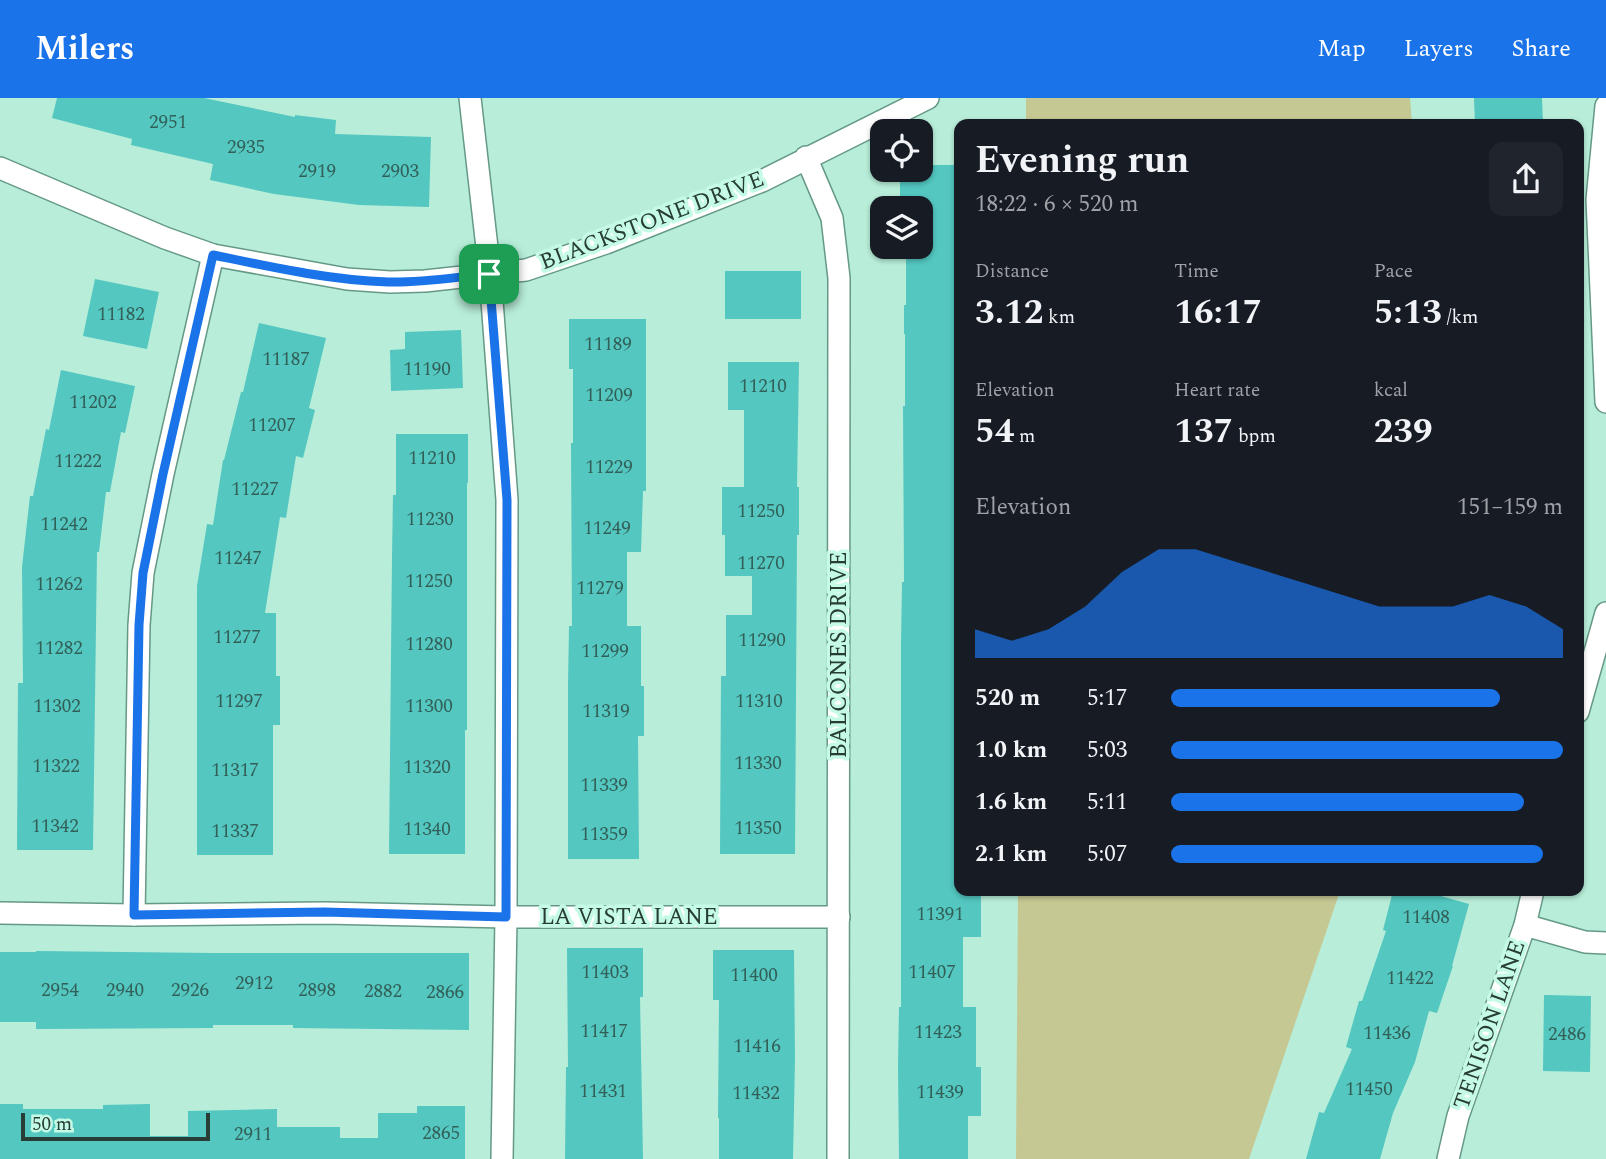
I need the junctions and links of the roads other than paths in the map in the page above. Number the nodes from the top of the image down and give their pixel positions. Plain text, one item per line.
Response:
1 (470, 98) edge
2 (928, 98) edge
3 (1606, 106) edge
4 (806, 157) junction
5 (0, 168) edge
6 (213, 255) junction
7 (489, 274) junction
8 (1606, 401) edge
9 (1606, 614) edge
10 (1584, 691) edge
11 (1532, 896) edge
12 (0, 914) edge
13 (134, 915) junction
14 (506, 917) junction
15 (839, 917) junction
16 (1525, 925) junction
17 (1606, 943) edge
18 (502, 1159) edge
19 (838, 1159) edge
20 (1448, 1159) edge

1 - 7 street
2 - 4 street, BLACKSTONE DRIVE
3 - 8 street
4 - 7 street, BLACKSTONE DRIVE
4 - 15 street, BALCONES DRIVE
5 - 6 street, BLACKSTONE DRIVE
6 - 7 street, BLACKSTONE DRIVE
6 - 13 street
7 - 14 street
9 - 10 street
11 - 16 street, TENISON LANE
12 - 13 street, LA VISTA LANE
13 - 14 street, LA VISTA LANE
14 - 15 street, LA VISTA LANE
14 - 18 street
15 - 19 street, BALCONES DRIVE
16 - 17 street
16 - 20 street, TENISON LANE

